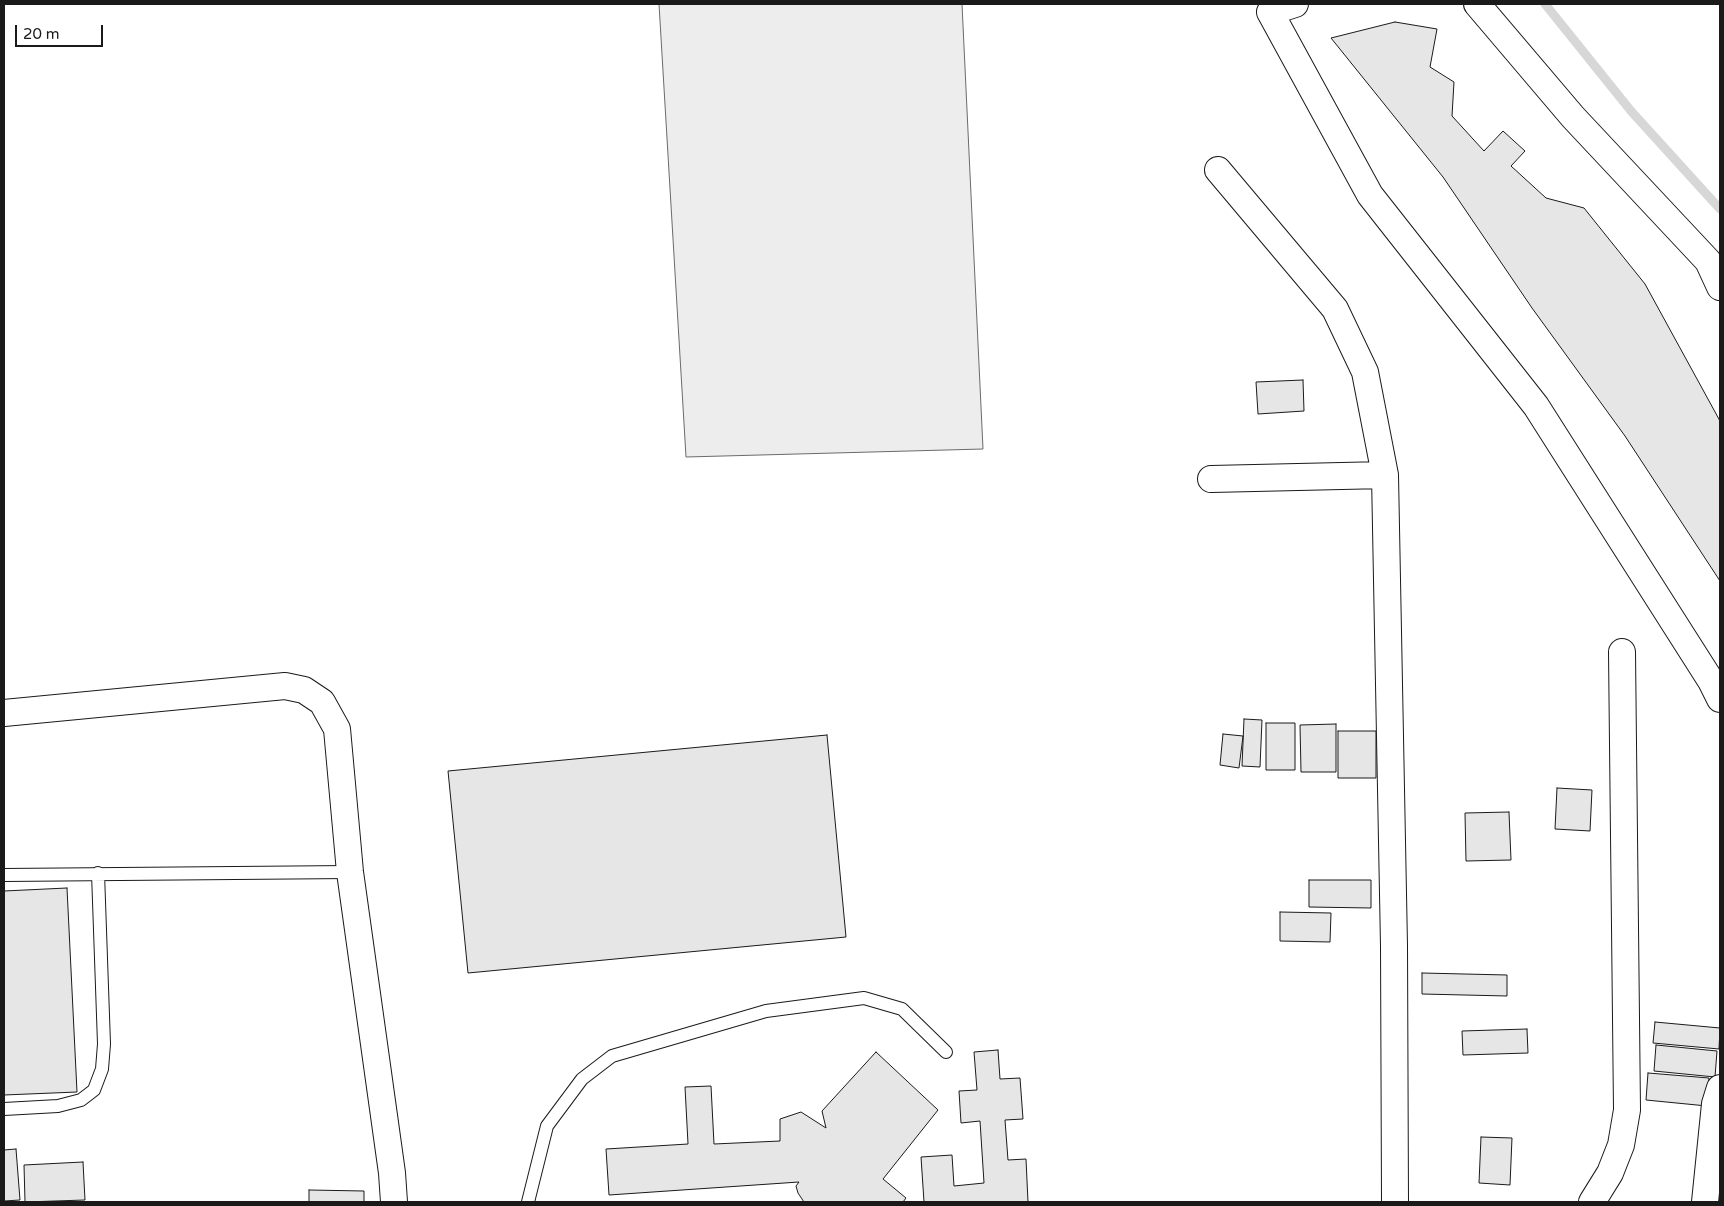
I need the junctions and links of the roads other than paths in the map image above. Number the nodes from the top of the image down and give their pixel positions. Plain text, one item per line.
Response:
1 (1295, 4) edge
2 (1477, 4) edge
3 (1218, 170) dead end
4 (1720, 287) edge
5 (1385, 475) junction
6 (1211, 479) dead end
7 (1622, 652) dead end
8 (1720, 699) edge
9 (4, 713) edge
10 (350, 872) junction
11 (98, 873) junction
12 (4, 875) edge
13 (946, 1052) dead end
14 (1720, 1088) edge
15 (4, 1110) edge
16 (1720, 1184) edge
17 (394, 1202) edge
18 (528, 1202) edge
19 (1395, 1202) edge
20 (1592, 1202) edge
21 (1705, 1202) edge
22 (1712, 1202) edge

1 - 8 street
2 - 4 street
3 - 5 street
5 - 6 street
5 - 19 street
7 - 20 street
9 - 10 street
10 - 11 lane
10 - 17 street
11 - 12 lane
11 - 15 lane
13 - 18 lane
14 - 21 street
16 - 22 street

